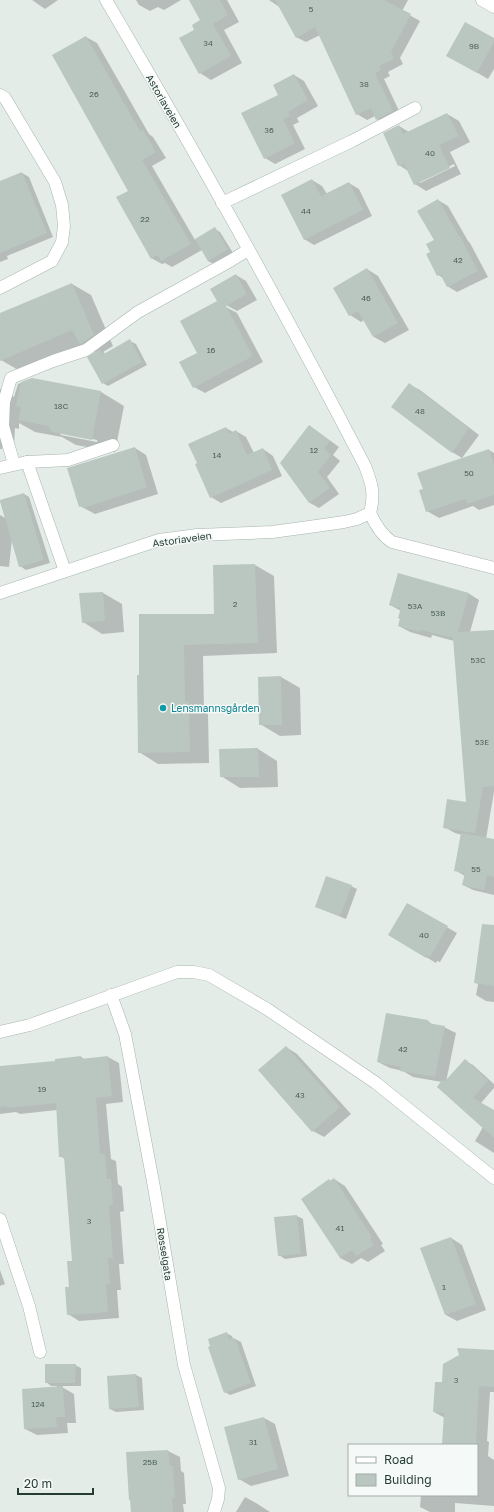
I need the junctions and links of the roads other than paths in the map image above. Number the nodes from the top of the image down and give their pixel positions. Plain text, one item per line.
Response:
1 (106, 0) edge
2 (482, 0) edge
3 (494, 7) edge
4 (0, 95) edge
5 (415, 108) dead end
6 (222, 203) junction
7 (248, 250) junction
8 (0, 288) edge
9 (113, 444) dead end
10 (27, 462) junction
11 (14, 464) junction
12 (0, 468) edge
13 (370, 513) junction
14 (494, 568) edge
15 (65, 571) junction
16 (0, 593) edge
17 (111, 995) junction
18 (0, 1032) edge
19 (494, 1178) edge
20 (0, 1219) edge
21 (40, 1352) dead end
22 (214, 1512) edge

1 - 6 street, Astoriaveien
2 - 3 street
4 - 8 street
5 - 6 street
6 - 7 street, Astoriaveien
7 - 11 street
7 - 13 street, Astoriaveien
9 - 10 street
10 - 11 street
10 - 15 street
11 - 12 street
13 - 14 street
13 - 15 street, Astoriaveien
15 - 16 street, Astoriaveien
17 - 18 street
17 - 19 street
17 - 22 street, Røsselgata
20 - 21 street

